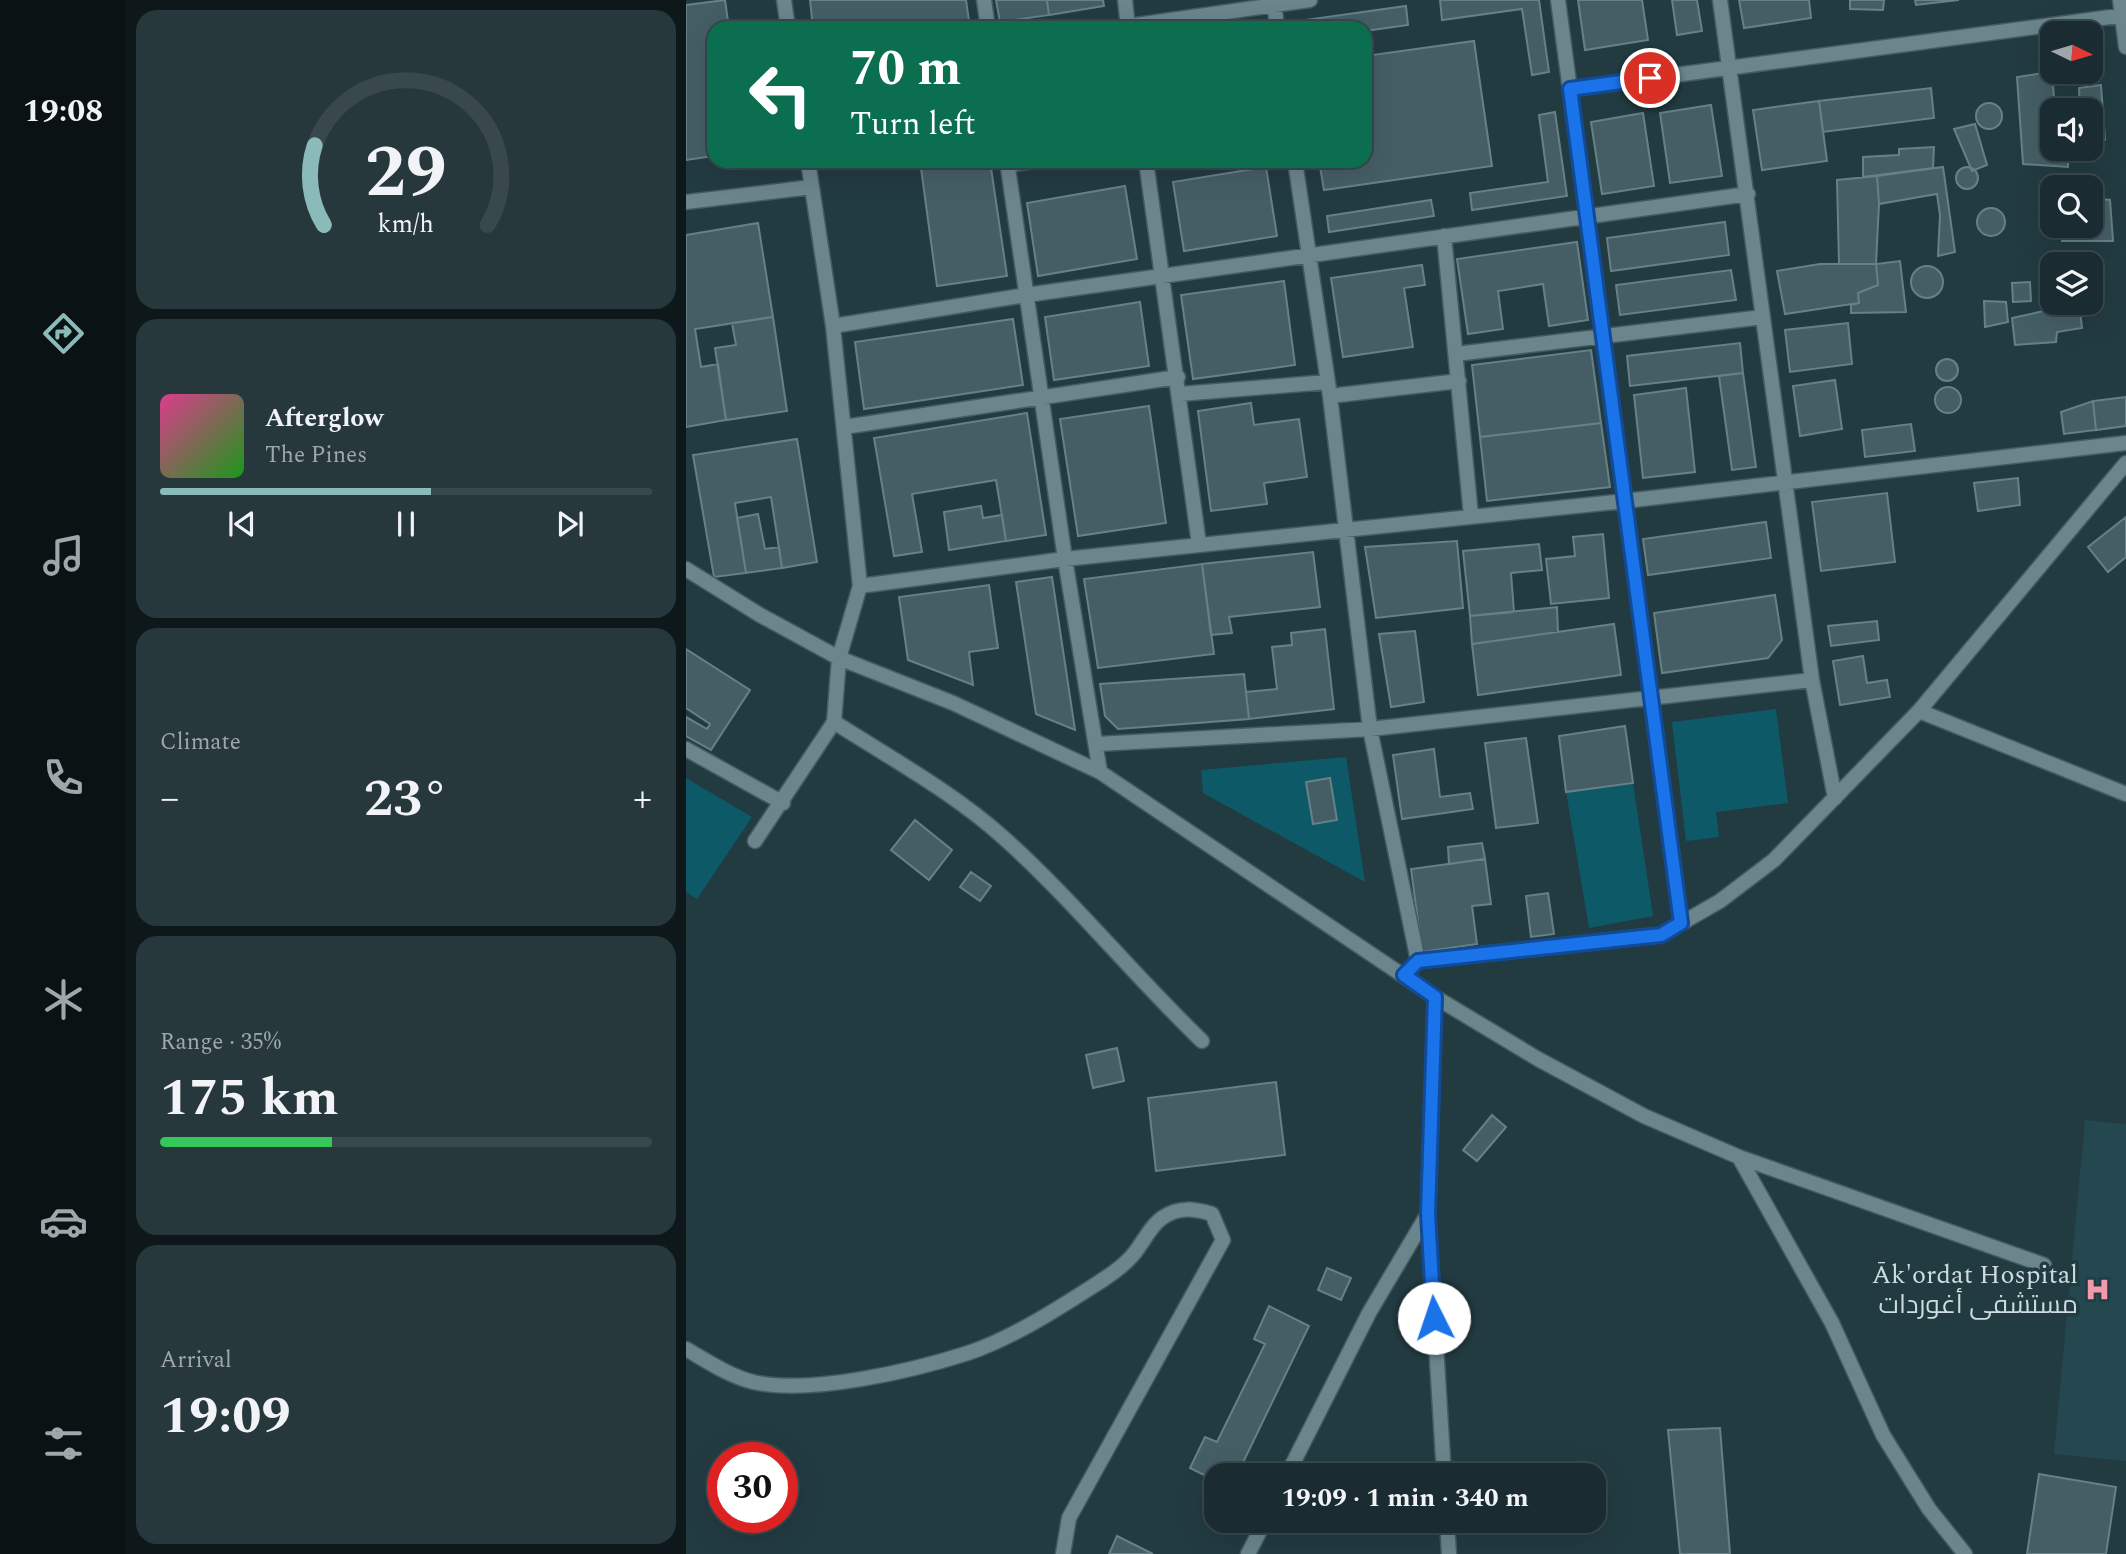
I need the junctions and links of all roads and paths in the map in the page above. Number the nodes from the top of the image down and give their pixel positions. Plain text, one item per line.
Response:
1 (784, 0) edge
2 (984, 0) edge
3 (1125, 0) edge
4 (1310, 0) edge
5 (1558, 0) edge
6 (1720, 0) edge
7 (2120, 0) edge
8 (1274, 3) edge
9 (2124, 15) edge
10 (787, 21) edge
11 (987, 21) edge
12 (1124, 21) edge
13 (1162, 21) edge
14 (1276, 21) edge
15 (2126, 47) edge
16 (1730, 66) junction
17 (1570, 89) junction
18 (809, 168) edge
19 (1008, 168) edge
20 (1147, 168) edge
21 (1297, 168) edge
22 (812, 187) junction
23 (1748, 194) junction
24 (686, 202) edge
25 (1587, 216) junction
26 (1444, 236) junction
27 (1308, 255) junction
28 (1162, 275) junction
29 (1026, 295) junction
30 (1763, 317) junction
31 (833, 326) junction
32 (1603, 335) junction
33 (1456, 354) junction
34 (1178, 377) junction
35 (1459, 381) junction
36 (1329, 389) junction
37 (1180, 394) junction
38 (1043, 398) junction
39 (844, 427) junction
40 (2126, 443) edge
41 (2126, 463) edge
42 (1786, 482) junction
43 (1625, 501) junction
44 (1471, 516) junction
45 (1346, 528) junction
46 (1199, 544) junction
47 (1065, 559) junction
48 (686, 569) edge
49 (860, 586) junction
50 (839, 659) junction
51 (1812, 680) junction
52 (1651, 697) junction
53 (1919, 711) junction
54 (834, 722) junction
55 (1370, 729) junction
56 (1097, 744) junction
57 (686, 749) edge
58 (1100, 772) junction
59 (2126, 794) edge
60 (1835, 797) junction
61 (783, 803) junction
62 (755, 841) dead end
63 (1681, 923) junction
64 (1418, 961) junction
65 (1404, 975) junction
66 (1435, 997) junction
67 (1202, 1041) dead end
68 (1739, 1157) junction
69 (1428, 1214) junction
70 (2044, 1265) dead end
71 (686, 1349) edge
72 (1293, 1463) edge
73 (1443, 1463) edge
74 (1259, 1533) edge
75 (1448, 1533) edge
76 (1063, 1554) edge
77 (1248, 1554) edge
78 (1450, 1554) edge
79 (1965, 1554) edge

1 - 10 street
2 - 11 street
3 - 12 street
4 - 8 street
5 - 17 street
6 - 16 street
7 - 9 street
8 - 13 street
8 - 14 street
9 - 15 street
9 - 16 street
16 - 17 street
16 - 23 street
17 - 25 street
18 - 22 street
19 - 29 street
20 - 28 street
21 - 27 street
22 - 24 street
22 - 31 street
23 - 25 street
23 - 30 street
25 - 26 street
25 - 32 street
26 - 27 street
26 - 33 street
27 - 28 street
27 - 36 street
28 - 29 street
28 - 34 street
29 - 31 street
29 - 38 street
30 - 32 street
30 - 42 street
31 - 39 street
32 - 33 street
32 - 43 street
33 - 35 street
34 - 37 street
34 - 38 street
35 - 36 street
35 - 44 street
36 - 37 street
36 - 45 street
37 - 46 street
38 - 39 street
38 - 47 street
39 - 49 street
40 - 42 street
41 - 53 street
42 - 43 street
42 - 51 street
43 - 44 street
43 - 52 street
44 - 45 street
45 - 46 street
45 - 55 street
46 - 47 street
47 - 49 street
47 - 56 street
48 - 50 street
49 - 50 street
50 - 54 street
50 - 58 street
51 - 52 street
51 - 60 street
52 - 55 street
52 - 63 street
53 - 59 street
53 - 60 street
54 - 61 street
54 - 67 street
55 - 56 street
55 - 64 street
56 - 58 street
57 - 61 street
58 - 65 street
60 - 63 street
61 - 62 street
63 - 64 street
64 - 65 street
65 - 66 street
66 - 68 street
66 - 69 street
68 - 70 street
68 - 79 street
69 - 72 street
69 - 73 street
71 - 76 street
74 - 77 street
75 - 78 street

